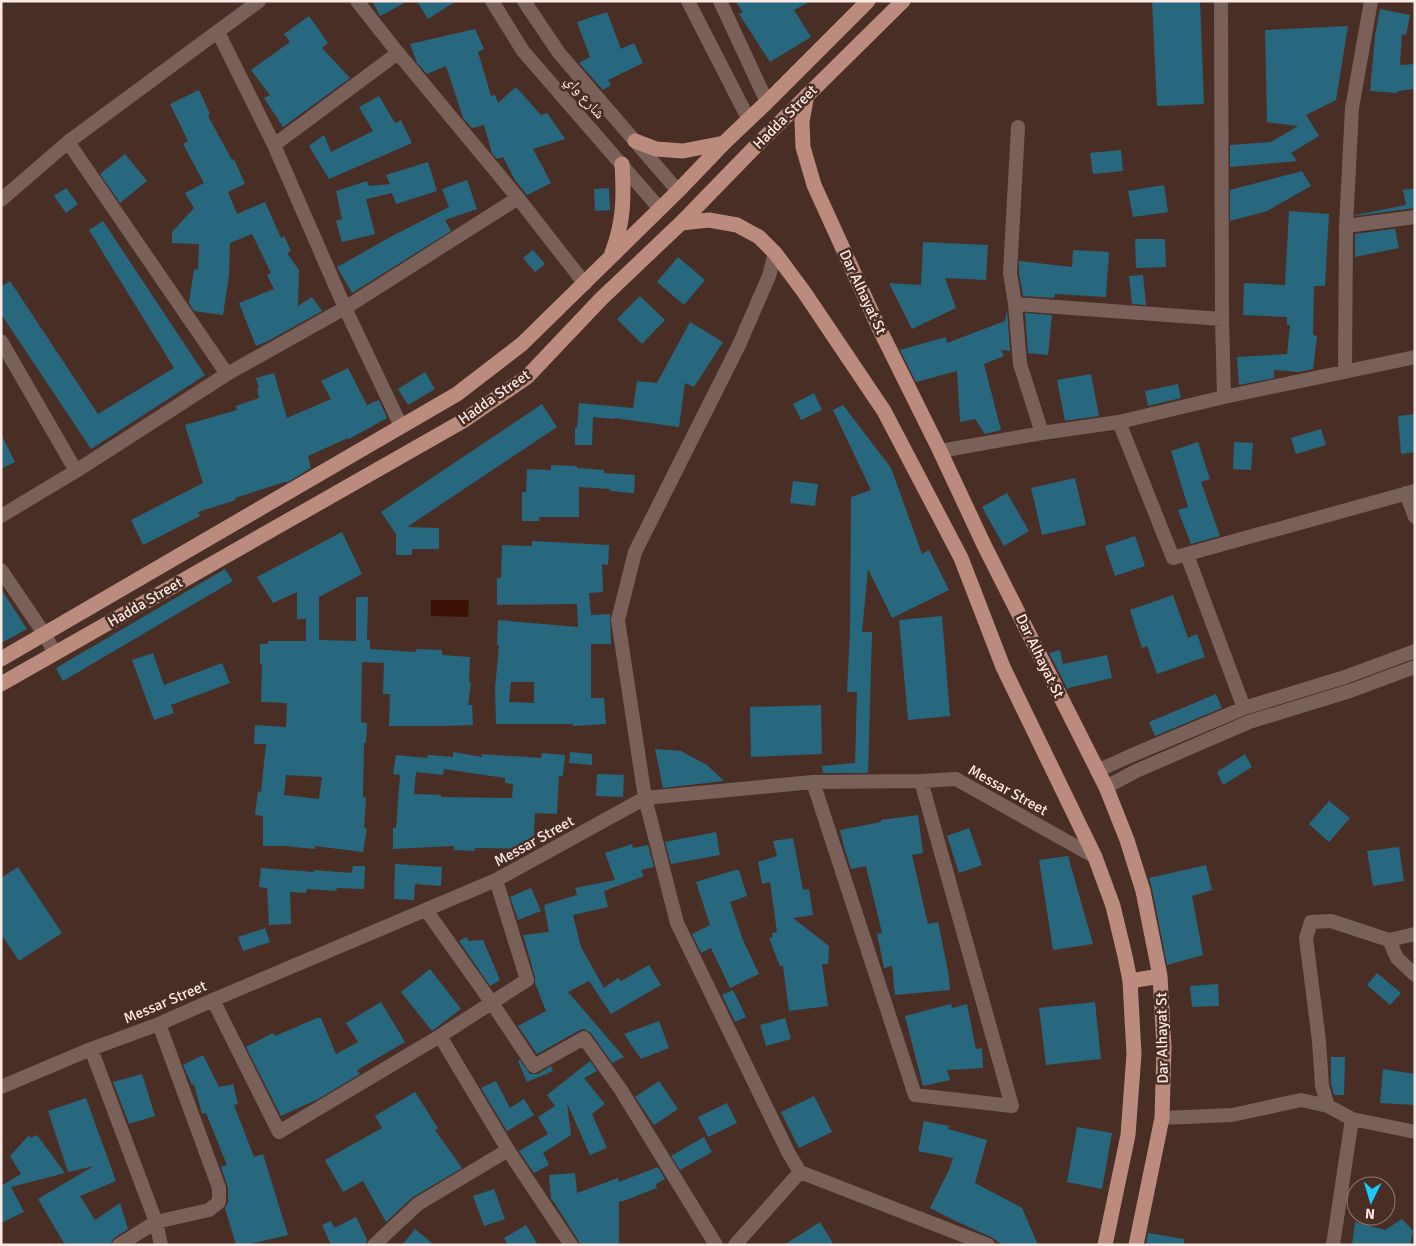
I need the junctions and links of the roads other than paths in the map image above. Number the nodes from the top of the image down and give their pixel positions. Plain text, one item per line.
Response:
1 (259, 1) edge
2 (357, 1) edge
3 (492, 1) edge
4 (524, 1) edge
5 (688, 1) edge
6 (720, 1) edge
7 (868, 1) edge
8 (903, 1) edge
9 (1221, 1) edge
10 (1370, 1) edge
11 (218, 32) junction
12 (398, 54) junction
13 (807, 95) junction
14 (767, 102) junction
15 (749, 120) junction
16 (1018, 127) dead end
17 (635, 140) junction
18 (68, 142) junction
19 (724, 143) junction
20 (274, 145) junction
21 (622, 164) junction
22 (678, 191) junction
23 (518, 198) junction
24 (1, 200) edge
25 (660, 209) junction
26 (1415, 217) edge
27 (681, 223) junction
28 (1346, 226) junction
29 (776, 253) junction
30 (610, 259) junction
31 (585, 284) junction
32 (601, 300) junction
33 (1015, 304) junction
34 (345, 308) junction
35 (1222, 320) junction
36 (1, 342) edge
37 (1415, 357) edge
38 (1345, 372) junction
39 (227, 374) junction
40 (1224, 397) junction
41 (1119, 422) junction
42 (401, 426) junction
43 (1042, 432) junction
44 (940, 452) junction
45 (76, 471) junction
46 (1410, 492) edge
47 (1, 516) edge
48 (1415, 518) edge
49 (984, 545) junction
50 (1187, 554) junction
51 (961, 558) junction
52 (1, 570) edge
53 (45, 635) junction
54 (1415, 651) edge
55 (55, 654) junction
56 (1, 659) edge
57 (1415, 667) edge
58 (1, 684) edge
59 (1244, 708) junction
60 (1097, 771) junction
61 (921, 781) junction
62 (813, 782) junction
63 (1106, 787) junction
64 (645, 798) junction
65 (1095, 857) junction
66 (496, 880) junction
67 (426, 910) junction
68 (1415, 934) edge
69 (1389, 940) junction
70 (1415, 974) edge
71 (1160, 976) junction
72 (1130, 981) junction
73 (212, 1000) junction
74 (492, 1003) junction
75 (159, 1024) junction
76 (440, 1036) junction
77 (91, 1049) junction
78 (1, 1087) edge
79 (1328, 1106) junction
80 (1162, 1118) junction
81 (1352, 1119) junction
82 (1415, 1132) edge
83 (508, 1150) junction
84 (800, 1172) junction
85 (156, 1222) junction
86 (119, 1245) edge
87 (161, 1245) edge
88 (374, 1245) edge
89 (571, 1245) edge
90 (716, 1245) edge
91 (735, 1245) edge
92 (988, 1245) edge
93 (1105, 1245) edge
94 (1136, 1245) edge
95 (1333, 1245) edge

1 - 11 street
2 - 12 street
3 - 21 street, شارع واي
4 - 17 street, شارع واي
5 - 15 street
6 - 14 street
7 - 14 main road, Hadda Street
8 - 13 main road, Hadda Street
9 - 35 street
10 - 28 street
11 - 18 street
11 - 20 street
12 - 20 street
12 - 23 street
13 - 27 main road, Hadda Street
13 - 44 main road, Dar Alhayat St
14 - 15 main road, Hadda Street
15 - 19 main road, Hadda Street
16 - 33 street
17 - 19 main road
17 - 22 street, شارع واي
18 - 24 street
18 - 39 street
19 - 22 main road, Hadda Street
20 - 34 street
21 - 25 street, شارع واي
21 - 30 main road
22 - 25 main road, Hadda Street
23 - 31 street
23 - 34 street
25 - 30 main road, Hadda Street
26 - 28 street
27 - 29 main road, Dar Alhayat St
27 - 32 main road, Hadda Street
28 - 38 street
29 - 51 main road, Dar Alhayat St
29 - 64 street
30 - 31 main road, Hadda Street
31 - 32 main road
31 - 42 main road, Hadda Street
32 - 55 main road, Hadda Street
33 - 35 street
33 - 43 street
34 - 39 street
34 - 42 street
35 - 40 street
36 - 45 street
37 - 38 street
38 - 40 street
39 - 45 street
40 - 41 street
41 - 43 street
41 - 50 street
42 - 53 main road, Hadda Street
43 - 44 street
44 - 49 main road, Dar Alhayat St
45 - 47 street
46 - 48 street
46 - 50 street
49 - 51 main road
49 - 60 main road, Dar Alhayat St
50 - 59 street
51 - 65 main road, Dar Alhayat St
52 - 53 street
53 - 55 street
53 - 56 main road, Hadda Street
54 - 59 street
55 - 58 main road, Hadda Street
57 - 63 street
59 - 60 street
60 - 63 main road, Dar Alhayat St
61 - 62 street, Messar Street
61 - 62 street
61 - 65 street, Messar Street
62 - 64 street, Messar Street
63 - 71 main road, Dar Alhayat St
64 - 66 street, Messar Street
64 - 84 street
65 - 72 main road, Dar Alhayat St
66 - 67 street, Messar Street
66 - 74 street
67 - 73 street, Messar Street
67 - 74 street
68 - 69 street
69 - 70 street
69 - 79 street
71 - 72 main road
71 - 80 main road, Dar Alhayat St
72 - 93 main road, Dar Alhayat St
73 - 75 street, Messar Street
73 - 76 street
74 - 76 street
74 - 90 street
75 - 77 street, Messar Street
75 - 85 street
76 - 83 street
77 - 78 street, Messar Street
77 - 85 street
79 - 80 street
79 - 81 street
80 - 94 main road, Dar Alhayat St
81 - 82 street
81 - 95 street
83 - 88 street
83 - 89 street
84 - 91 street
84 - 92 street
85 - 86 street
85 - 87 street

